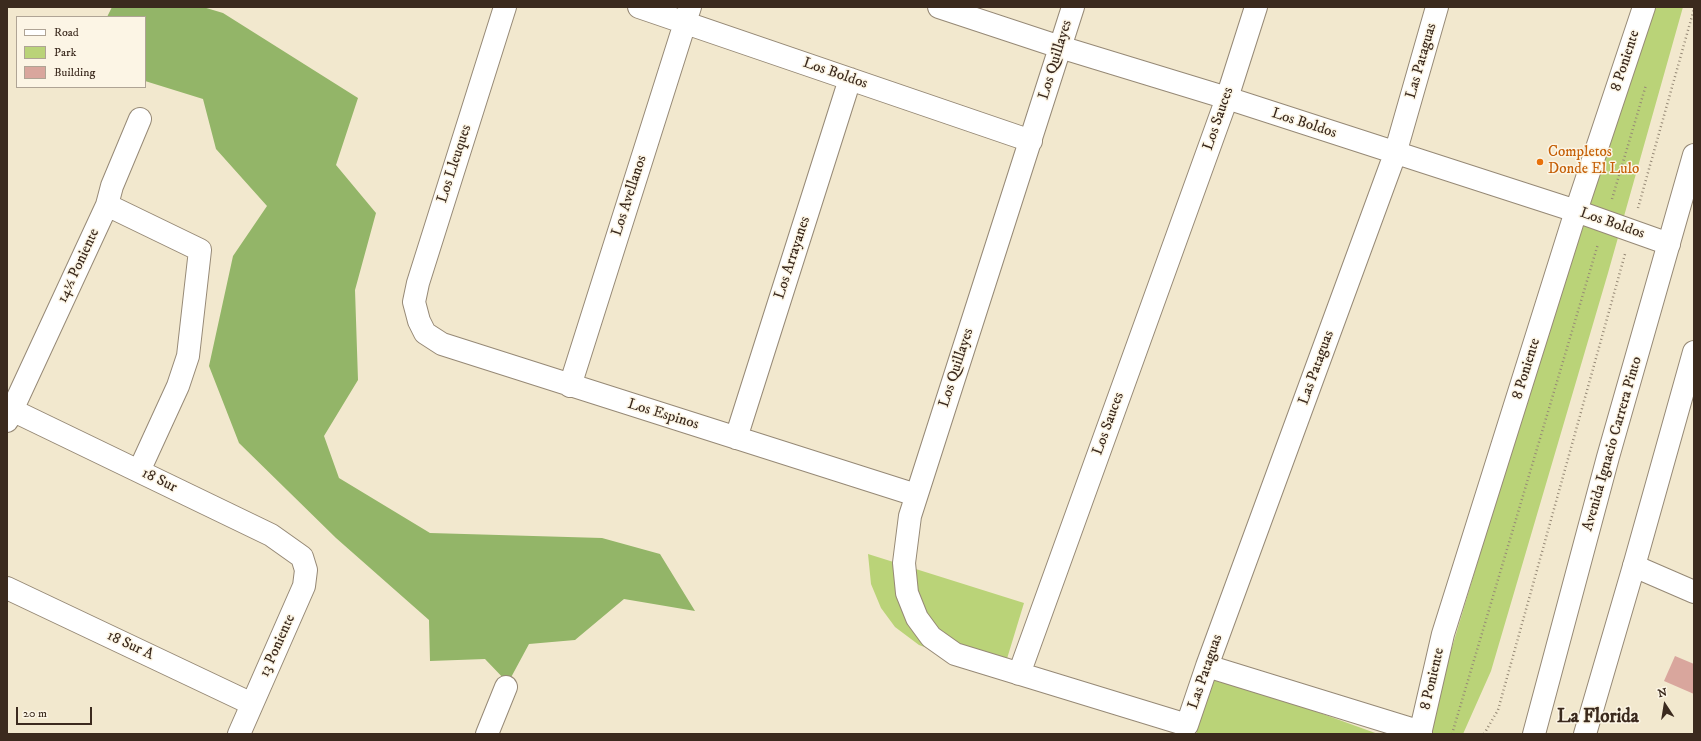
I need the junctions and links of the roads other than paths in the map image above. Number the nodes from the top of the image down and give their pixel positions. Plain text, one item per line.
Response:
1 (505, 7) edge
2 (639, 7) edge
3 (939, 7) edge
4 (1073, 7) edge
5 (1256, 7) edge
6 (1437, 7) edge
7 (1644, 7) edge
8 (688, 15) edge
9 (1060, 47) junction
10 (850, 79) junction
11 (1227, 98) junction
12 (140, 119) dead end
13 (1031, 141) junction
14 (1395, 154) junction
15 (1694, 154) edge
16 (107, 205) junction
17 (1576, 211) junction
18 (1669, 244) junction
19 (419, 321) joint
20 (1693, 363) edge
21 (570, 386) junction
22 (10, 415) edge
23 (736, 438) junction
24 (139, 471) junction
25 (916, 495) junction
26 (302, 557) joint
27 (1634, 566) junction
28 (7, 588) edge
29 (1694, 592) edge
30 (1207, 666) junction
31 (1019, 674) junction
32 (506, 687) dead end
33 (1546, 691) junction
34 (252, 704) junction
35 (1188, 730) edge
36 (1421, 733) edge
37 (239, 734) edge
38 (487, 734) edge
39 (1521, 734) edge
40 (1534, 734) edge
41 (1585, 734) edge

1 - 19 street, Los Lleuques
2 - 8 street, Los Boldos
3 - 9 street, Los Boldos
4 - 9 street, Los Quillayes
5 - 11 street, Los Sauces
6 - 14 street, Las Pataguas
7 - 17 street, 8 Poniente
8 - 10 street, Los Boldos
8 - 21 street, Los Avellanos
9 - 11 street, Los Boldos
9 - 13 street, Los Quillayes
10 - 13 street, Los Boldos
10 - 23 street, Los Arrayanes
11 - 14 street, Los Boldos
11 - 31 street, Los Sauces
12 - 16 street, 14½ Poniente
13 - 25 street, Los Quillayes
14 - 17 street, Los Boldos
14 - 30 street, Las Pataguas
15 - 18 street, Avenida Ignacio Carrera Pinto
16 - 22 street, 14½ Poniente
16 - 24 street
17 - 18 street, Los Boldos
17 - 36 street, 8 Poniente
18 - 33 street, Avenida Ignacio Carrera Pinto
19 - 21 street, Los Espinos
20 - 27 street
21 - 23 street, Los Espinos
22 - 24 street, 18 Sur
23 - 25 street, Los Espinos
24 - 26 street, 18 Sur
25 - 31 street, Los Quillayes
26 - 34 street, 13 Poniente
27 - 29 street
27 - 41 street
28 - 34 street, 18 Sur A
30 - 35 street, Las Pataguas
30 - 36 street
31 - 35 street
32 - 38 street
33 - 39 street
33 - 40 street, Avenida Ignacio Carrera Pinto
34 - 37 street, 13 Poniente

